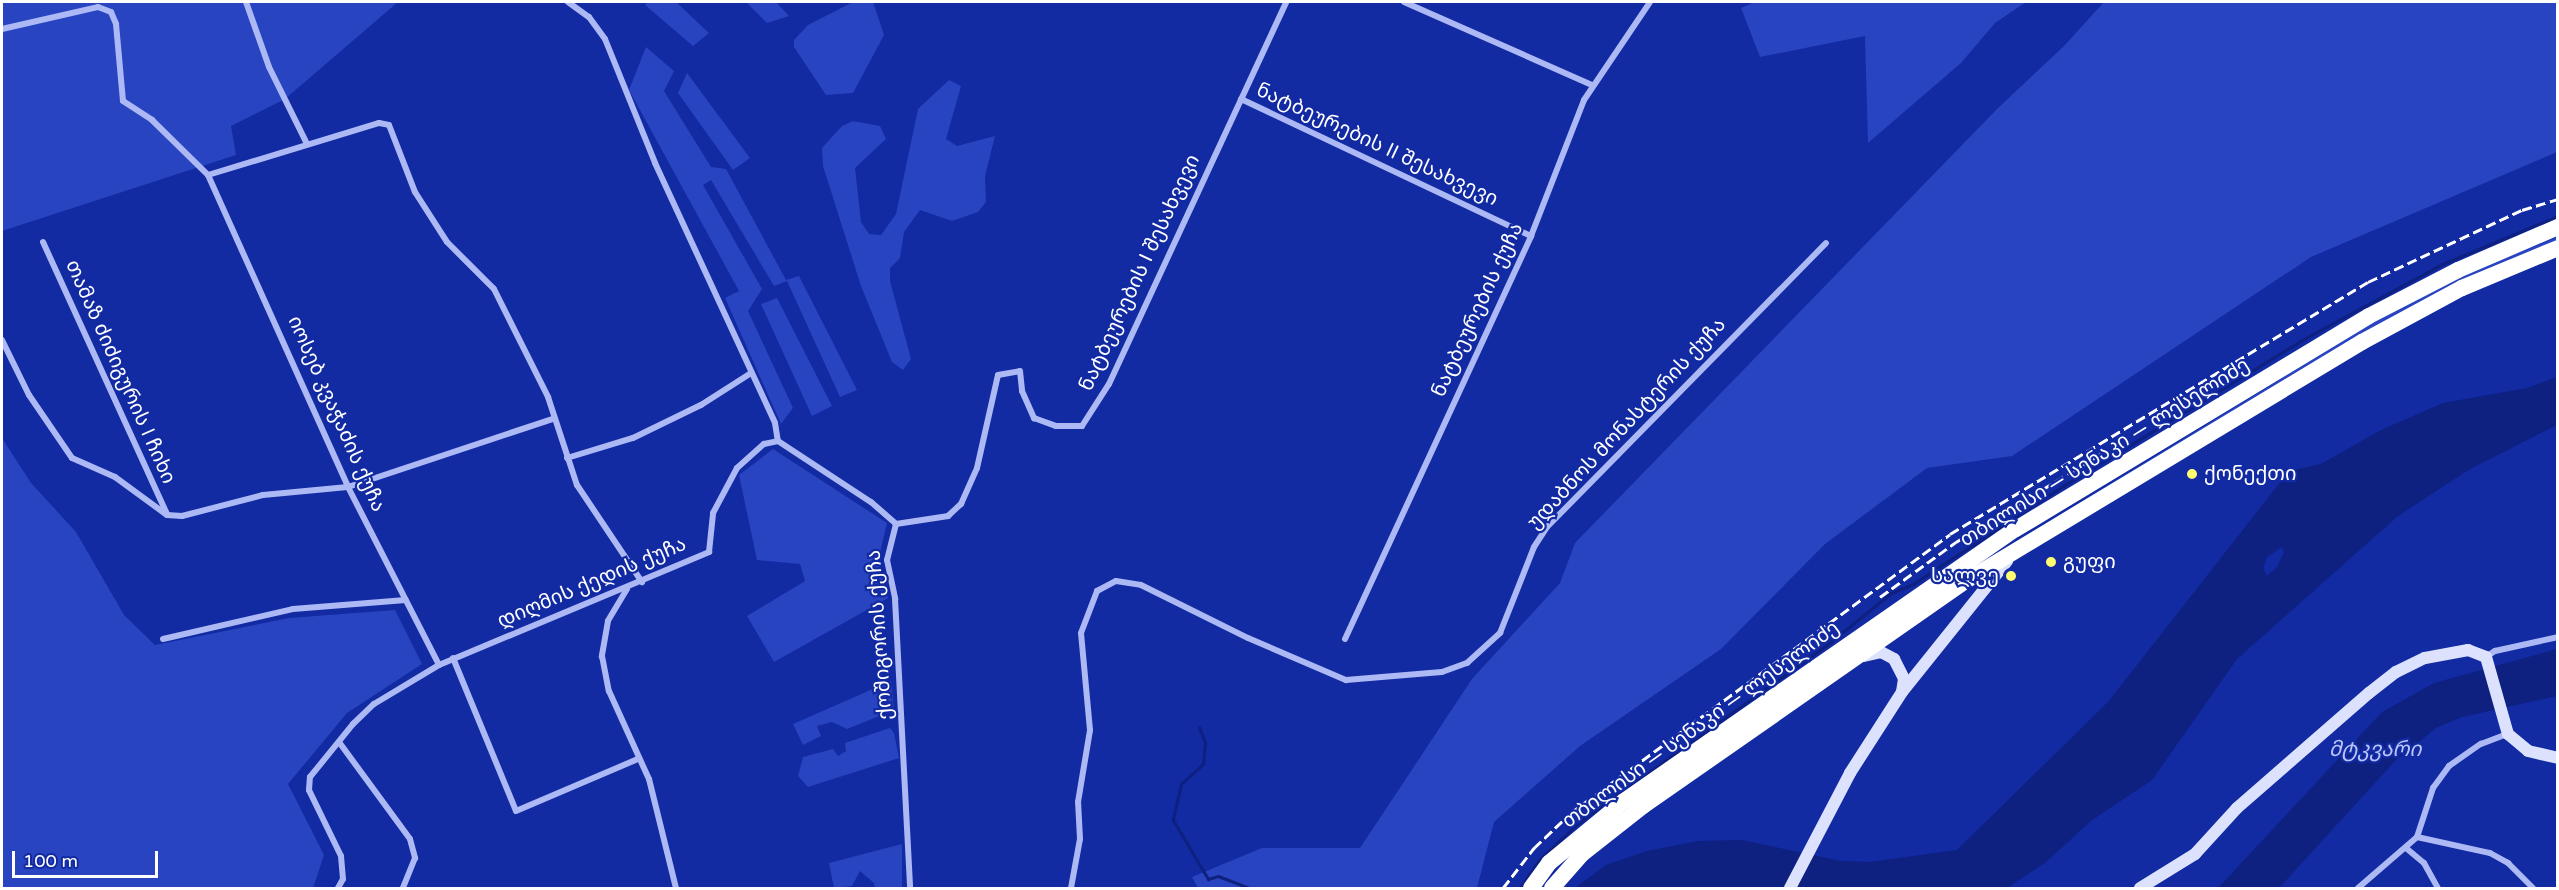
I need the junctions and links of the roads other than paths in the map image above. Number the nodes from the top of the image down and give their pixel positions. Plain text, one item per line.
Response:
1 (246, 2) edge
2 (568, 2) edge
3 (1286, 2) edge
4 (1404, 2) edge
5 (1650, 2) edge
6 (2, 29) edge
7 (1592, 85) junction
8 (1241, 99) junction
9 (307, 144) junction
10 (208, 174) junction
11 (2558, 227) edge
12 (1532, 236) junction
13 (44, 242) dead end
14 (1826, 243) dead end
15 (2558, 248) edge
16 (2, 340) edge
17 (751, 373) junction
18 (553, 419) junction
19 (778, 441) junction
20 (567, 458) junction
21 (348, 487) junction
22 (167, 515) junction
23 (896, 524) junction
24 (2019, 547) junction
25 (642, 582) junction
26 (628, 589) junction
27 (406, 600) junction
28 (2558, 637) edge
29 (163, 639) dead end
30 (1346, 639) dead end
31 (453, 658) junction
32 (1851, 660) junction
33 (2488, 660) junction
34 (439, 665) junction
35 (1902, 692) junction
36 (2508, 734) junction
37 (339, 742) junction
38 (2558, 758) edge
39 (638, 759) junction
40 (2417, 837) junction
41 (2406, 848) junction
42 (338, 888) edge
43 (403, 888) edge
44 (676, 888) edge
45 (910, 888) edge
46 (1071, 888) edge
47 (1531, 888) edge
48 (1552, 888) edge
49 (1790, 888) edge
50 (2140, 888) edge
51 (2358, 888) edge
52 (2438, 888) edge
53 (2533, 888) edge

1 - 9 street
2 - 17 street
3 - 8 street, ნატბეურების I შესახვევი
4 - 7 street
5 - 7 street, ნატბეურების ქუჩა
6 - 10 street
7 - 12 street, ნატბეურების ქუჩა
8 - 12 street, ნატბეურების II შესახვევი
8 - 23 street, ნატბეურების I შესახვევი
9 - 10 street
9 - 18 street
10 - 21 street, იოსებ კვაჭაძის ქუჩა
11 - 47 highway, თბილისი — სენაკი — ლესელიძე
12 - 30 street, ნატბეურების ქუჩა
13 - 22 street, თამაზ ძიძიგურის I ჩიხი
14 - 46 street, უდაბნოს მონასტერის ქუჩა
15 - 24 highway, თბილისი — სენაკი — ლესელიძე
16 - 22 street
17 - 19 street
17 - 20 street
18 - 20 street
18 - 21 street
19 - 23 street, ქოშიგორის ქუჩა
19 - 25 street, დიღმის ქედის ქუჩა
20 - 25 street
21 - 22 street
21 - 27 street, იოსებ კვაჭაძის ქუჩა
23 - 45 street, ქოშიგორის ქუჩა
24 - 32 highway, თბილისი — სენაკი — ლესელიძე
24 - 35 street
25 - 26 street, დიღმის ქედის ქუჩა
26 - 31 street, დიღმის ქედის ქუჩა
26 - 39 street
27 - 29 street
27 - 34 street, იოსებ კვაჭაძის ქუჩა
28 - 33 street
31 - 34 street, დიღმის ქედის ქუჩა
31 - 39 street
32 - 35 street
32 - 48 highway, თბილისი — სენაკი — ლესელიძე
33 - 36 street
33 - 50 street
34 - 37 street, დიღმის ქედის ქუჩა
35 - 49 street
36 - 38 street
36 - 40 street
37 - 42 street, დიღმის ქედის ქუჩა
37 - 43 street
39 - 44 street
40 - 41 street
40 - 53 street
41 - 51 street
41 - 52 street

